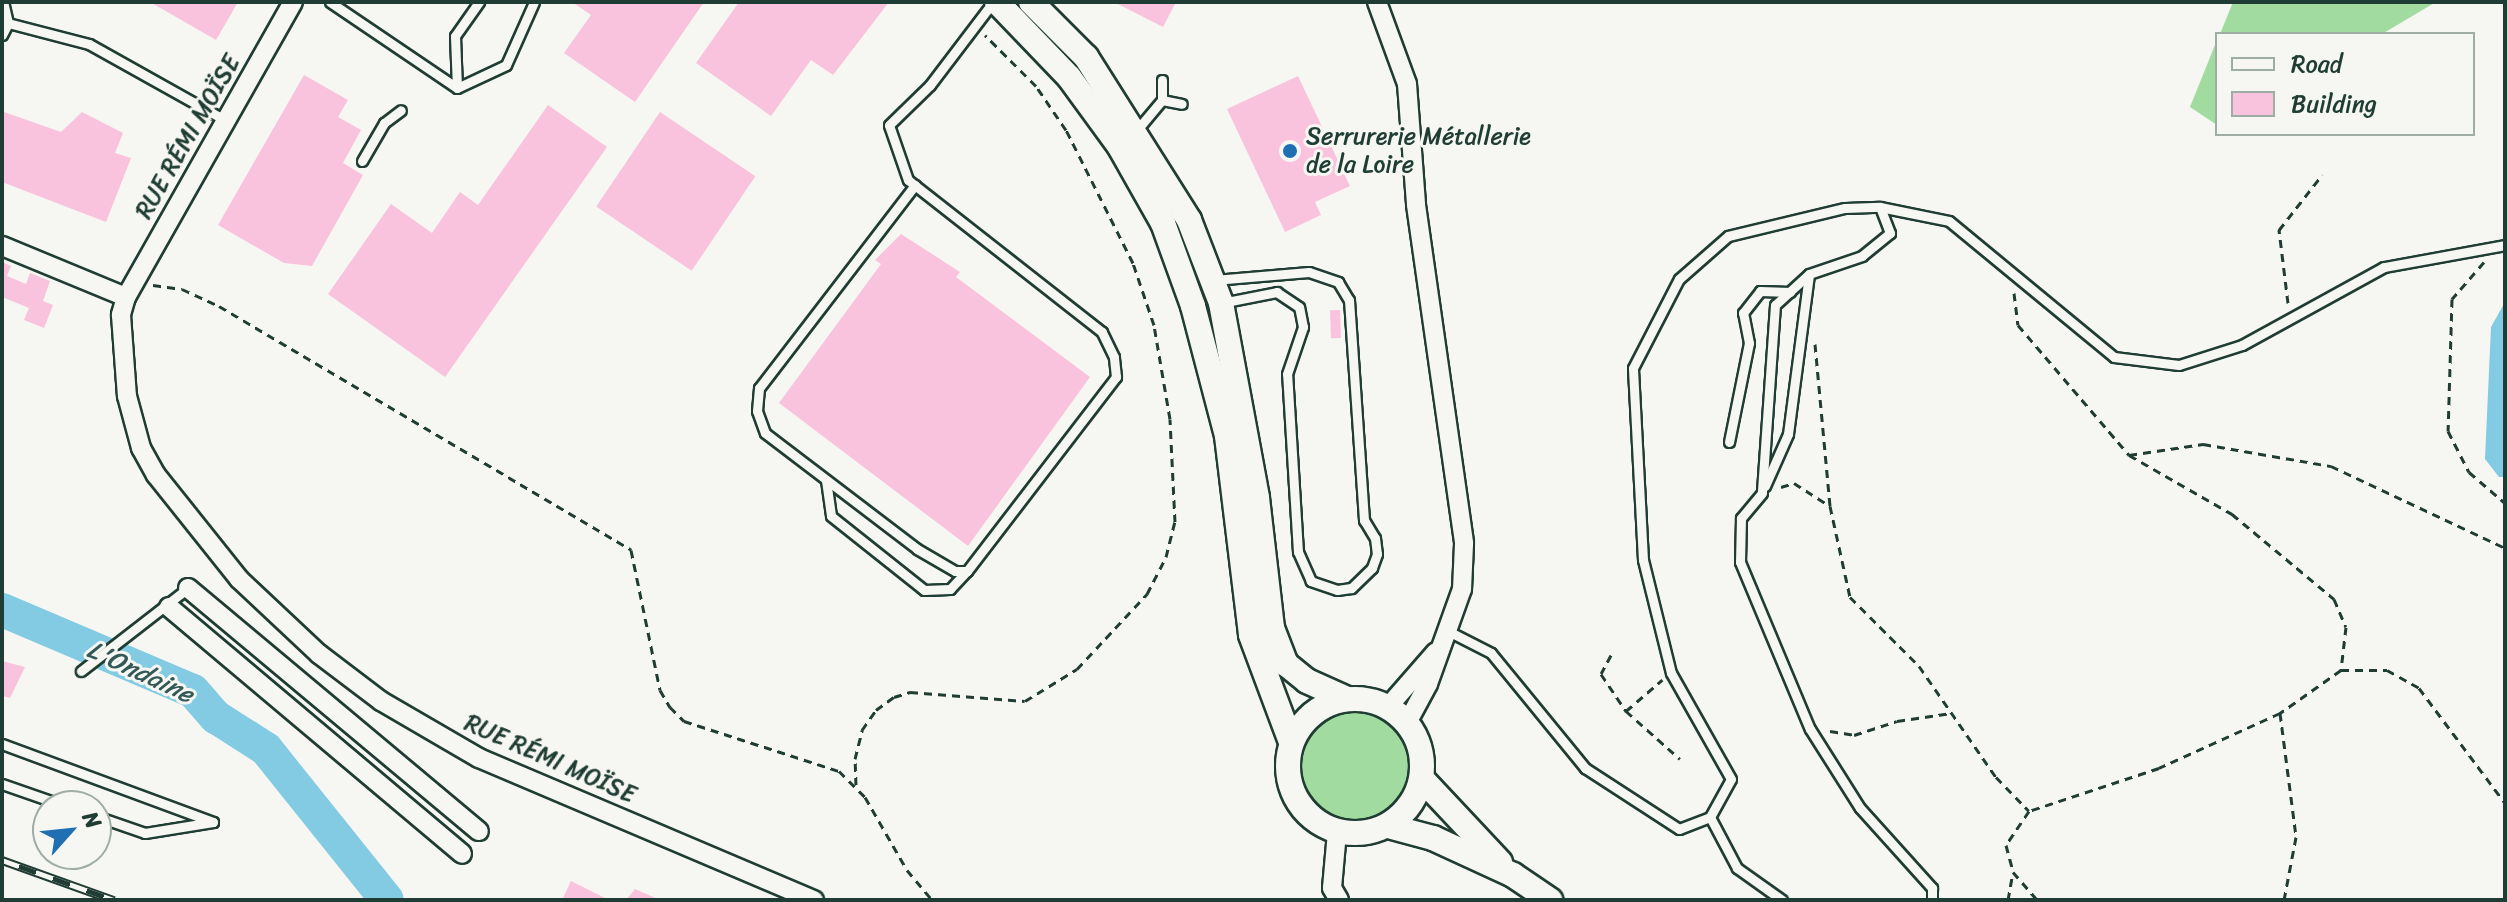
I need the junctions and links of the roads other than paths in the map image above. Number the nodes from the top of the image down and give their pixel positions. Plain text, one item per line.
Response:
1 (3, 2) edge
2 (293, 2) edge
3 (330, 2) edge
4 (479, 2) edge
5 (534, 2) edge
6 (995, 2) edge
7 (1031, 2) edge
8 (1377, 2) edge
9 (8, 23) junction
10 (2, 35) edge
11 (1162, 80) dead end
12 (457, 88) junction
13 (1162, 100) junction
14 (1182, 104) dead end
15 (401, 110) dead end
16 (227, 121) junction
17 (1136, 131) junction
18 (362, 161) dead end
19 (915, 185) junction
20 (1880, 207) junction
21 (2, 246) edge
22 (2501, 247) edge
23 (1809, 274) junction
24 (129, 288) junction
25 (1217, 291) junction
26 (1790, 292) junction
27 (1729, 442) dead end
28 (826, 480) junction
29 (1762, 493) junction
30 (967, 571) junction
31 (188, 588) joint
32 (169, 607) junction
33 (1448, 631) junction
34 (1438, 650) junction
35 (81, 671) dead end
36 (1347, 699) junction
37 (1388, 707) junction
38 (1407, 723) junction
39 (1291, 742) junction
40 (2, 744) edge
41 (1422, 779) junction
42 (2, 784) edge
43 (32, 794) edge
44 (1710, 817) junction
45 (112, 822) edge
46 (1388, 826) junction
47 (479, 831) dead end
48 (1337, 832) junction
49 (462, 854) dead end
50 (1513, 875) junction
51 (814, 900) edge
52 (1339, 900) edge
53 (1550, 900) edge
54 (1782, 900) edge
55 (1932, 900) edge

1 - 9 lane
2 - 16 street, RUE RÉMI MOÏSE
3 - 12 lane
4 - 12 lane
5 - 12 lane
6 - 19 lane
6 - 39 main road
7 - 17 main road
8 - 33 street
9 - 10 lane
9 - 16 lane
11 - 13 lane
13 - 14 lane
13 - 17 lane
15 - 18 lane
16 - 24 street, RUE RÉMI MOÏSE
17 - 25 main road
19 - 28 lane
19 - 30 lane
20 - 22 lane
20 - 23 lane
20 - 44 lane
21 - 24 street
23 - 26 lane
23 - 29 lane
24 - 51 street, RUE RÉMI MOÏSE
25 - 25 lane
25 - 36 main road
26 - 27 lane
26 - 29 lane
28 - 30 lane
28 - 30 lane
29 - 55 lane
31 - 32 lane
31 - 47 street
32 - 35 lane
32 - 49 street
33 - 34 street
33 - 44 lane
34 - 37 street
34 - 38 street
36 - 37 main road
36 - 39 main road
37 - 38 main road
38 - 41 main road
39 - 48 main road
40 - 45 lane
41 - 46 main road
41 - 50 main road
42 - 43 lane
44 - 54 lane
46 - 48 main road
46 - 50 main road
48 - 52 street
50 - 53 main road

